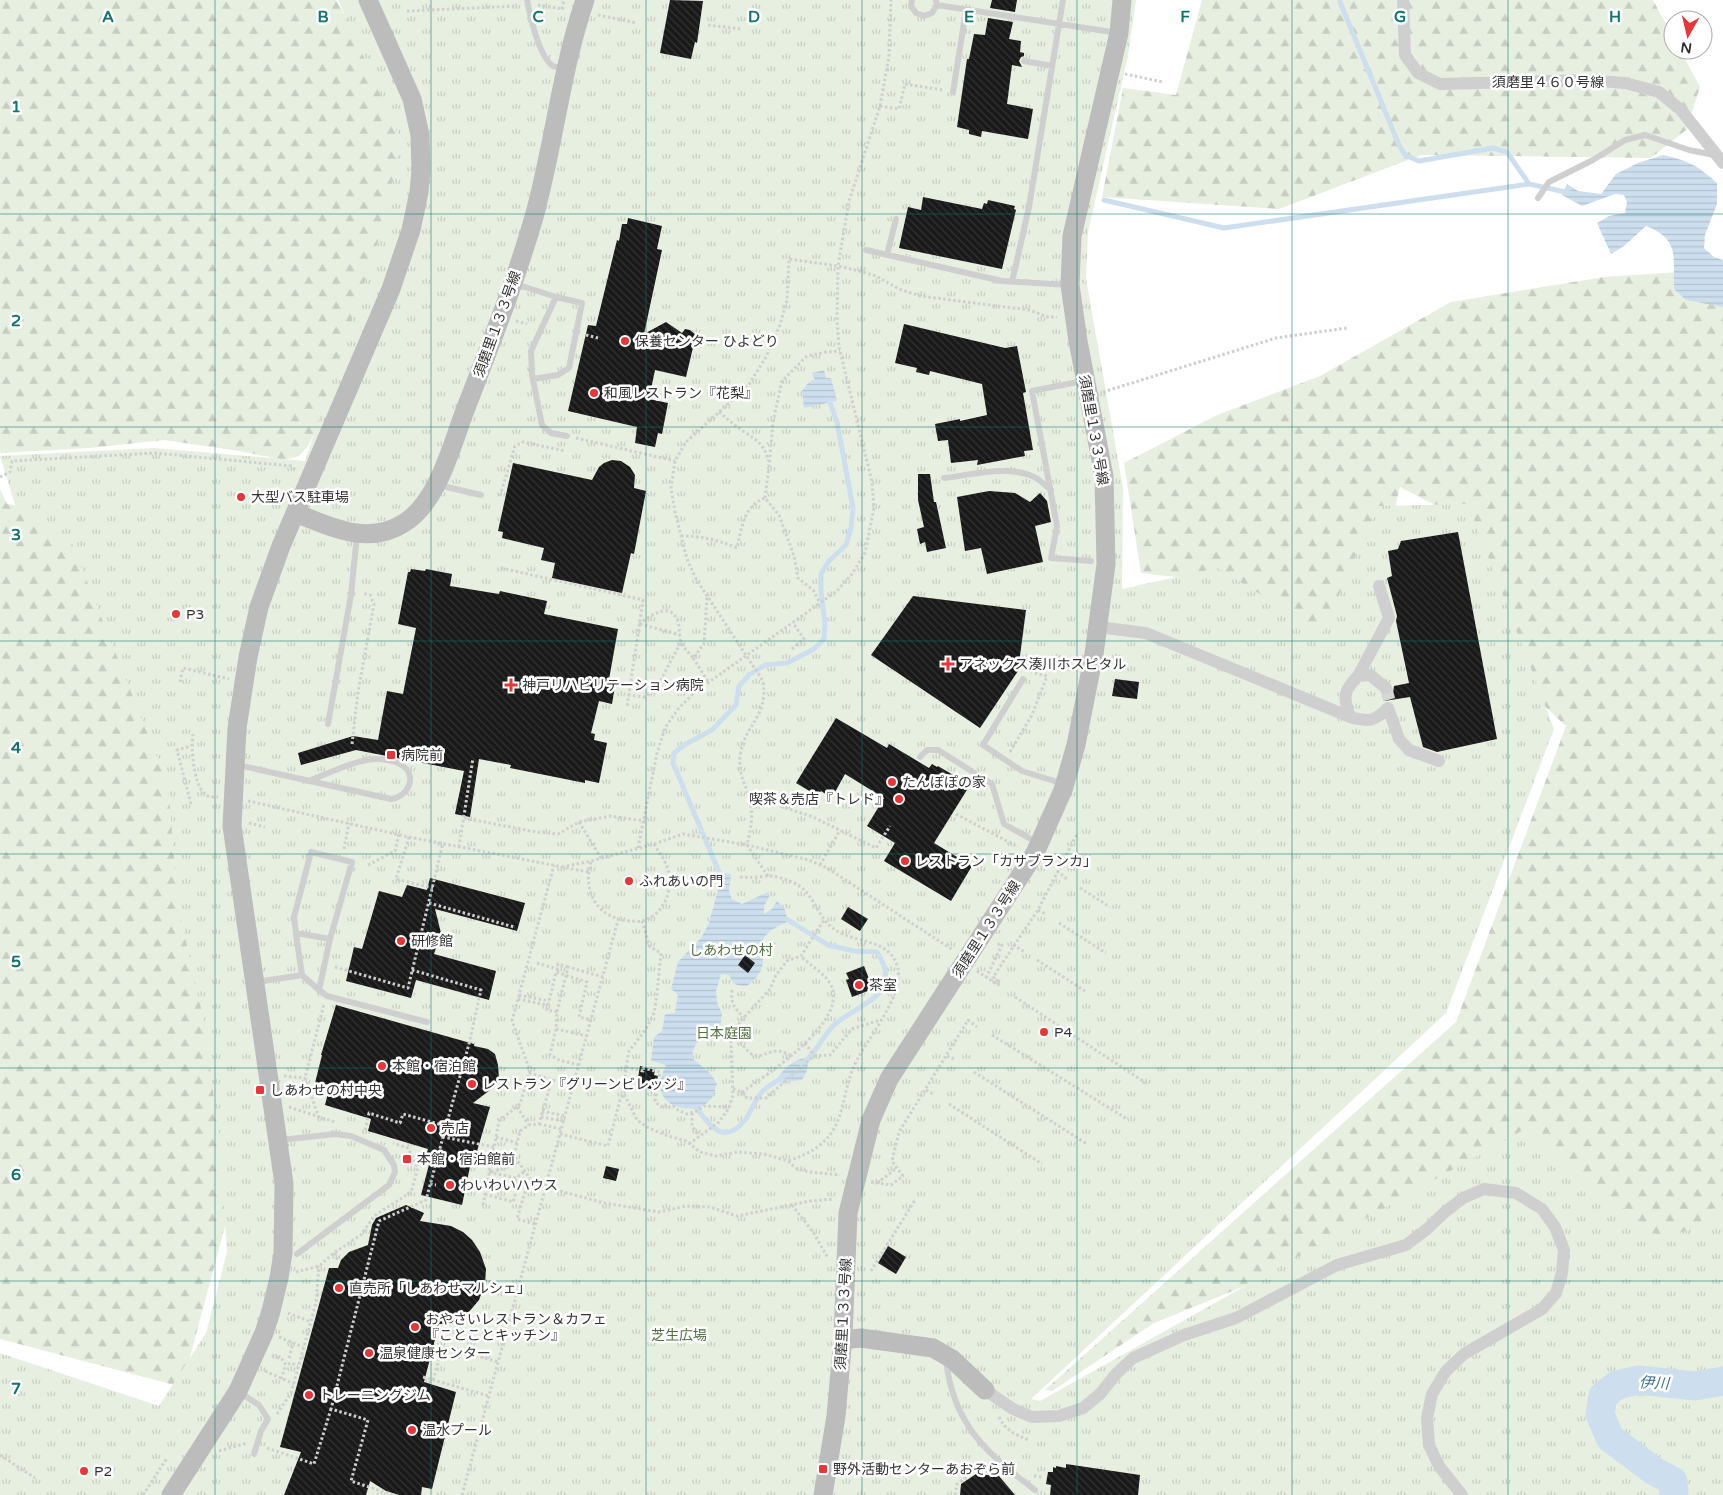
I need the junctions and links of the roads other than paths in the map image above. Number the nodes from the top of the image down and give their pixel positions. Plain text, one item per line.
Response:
1 (368, 0) edge
2 (912, 0) edge
3 (1063, 0) edge
4 (1122, 0) edge
5 (1403, 0) edge
6 (526, 3) edge
7 (937, 3) edge
8 (590, 7) edge
9 (966, 10) junction
10 (1059, 24) junction
11 (1119, 33) junction
12 (1024, 61) dead end
13 (1052, 66) junction
14 (566, 69) junction
15 (953, 92) road end
16 (1720, 160) edge
17 (1538, 198) dead end
18 (896, 219) dead end
19 (866, 250) dead end
20 (887, 255) junction
21 (1012, 282) junction
22 (1070, 285) junction
23 (512, 286) junction
24 (556, 297) junction
25 (533, 379) junction
26 (1093, 387) junction
27 (567, 436) road end
28 (944, 478) dead end
29 (435, 484) junction
30 (1051, 490) junction
31 (481, 495) dead end
32 (296, 514) junction
33 (358, 533) junction
34 (1097, 561) junction
35 (1380, 586) dead end
36 (1097, 627) junction
37 (1358, 676) junction
38 (1023, 680) dead end
39 (1386, 688) tunnel mouth
40 (1350, 717) junction
41 (328, 724) dead end
42 (920, 758) dead end
43 (1439, 761) dead end
44 (234, 765) junction
45 (310, 780) junction
46 (1065, 785) junction
47 (1040, 844) junction
48 (296, 934) junction
49 (330, 939) junction
50 (302, 975) junction
51 (256, 982) junction
52 (319, 990) junction
53 (427, 1022) dead end
54 (279, 1140) junction
55 (297, 1254) dead end
56 (843, 1340) junction
57 (946, 1356) junction
58 (985, 1390) joint
59 (238, 1391) junction
60 (254, 1454) dead end
61 (1035, 1490) dead end
62 (170, 1495) edge
63 (823, 1495) edge
64 (1462, 1495) edge

1 - 32 street
2 - 7 lane
3 - 10 lane
4 - 11 street, 須磨里１３３号線
5 - 16 street, 須磨里４６０号線
6 - 14 lane
7 - 9 lane
8 - 14 street, 須磨里１３３号線
9 - 10 lane
9 - 15 lane
10 - 11 lane
10 - 13 lane
11 - 22 street, 須磨里１３３号線
12 - 13 lane
13 - 21 lane
14 - 23 street, 須磨里１３３号線
16 - 17 lane
18 - 20 lane
19 - 20 lane
20 - 21 lane
21 - 22 lane
22 - 26 street, 須磨里１３３号線
23 - 24 lane
23 - 29 street, 須磨里１３３号線
24 - 25 lane
24 - 25 lane
25 - 27 lane
26 - 30 lane
26 - 34 street, 須磨里１３３号線
28 - 30 lane
29 - 31 lane
29 - 33 street, 須磨里１３３号線
30 - 34 lane
32 - 33 street, 須磨里１３３号線
32 - 44 street
33 - 41 lane
34 - 36 street, 須磨里１３３号線
35 - 37 street
36 - 40 street
36 - 46 street, 須磨里１３３号線
37 - 39 street
37 - 40 street
38 - 46 lane
40 - 43 street
42 - 47 lane
44 - 45 lane
44 - 51 street
45 - 45 lane
46 - 47 street, 須磨里１３３号線
47 - 56 street, 須磨里１３３号線
48 - 49 lane
48 - 49 lane
48 - 50 lane
49 - 52 lane
50 - 51 lane
50 - 52 lane
51 - 54 street
52 - 53 lane
54 - 55 lane
54 - 59 street
56 - 57 street
56 - 63 street, 須磨里１３３号線
57 - 58 street
57 - 61 lane
58 - 64 street
59 - 60 lane
59 - 62 street

